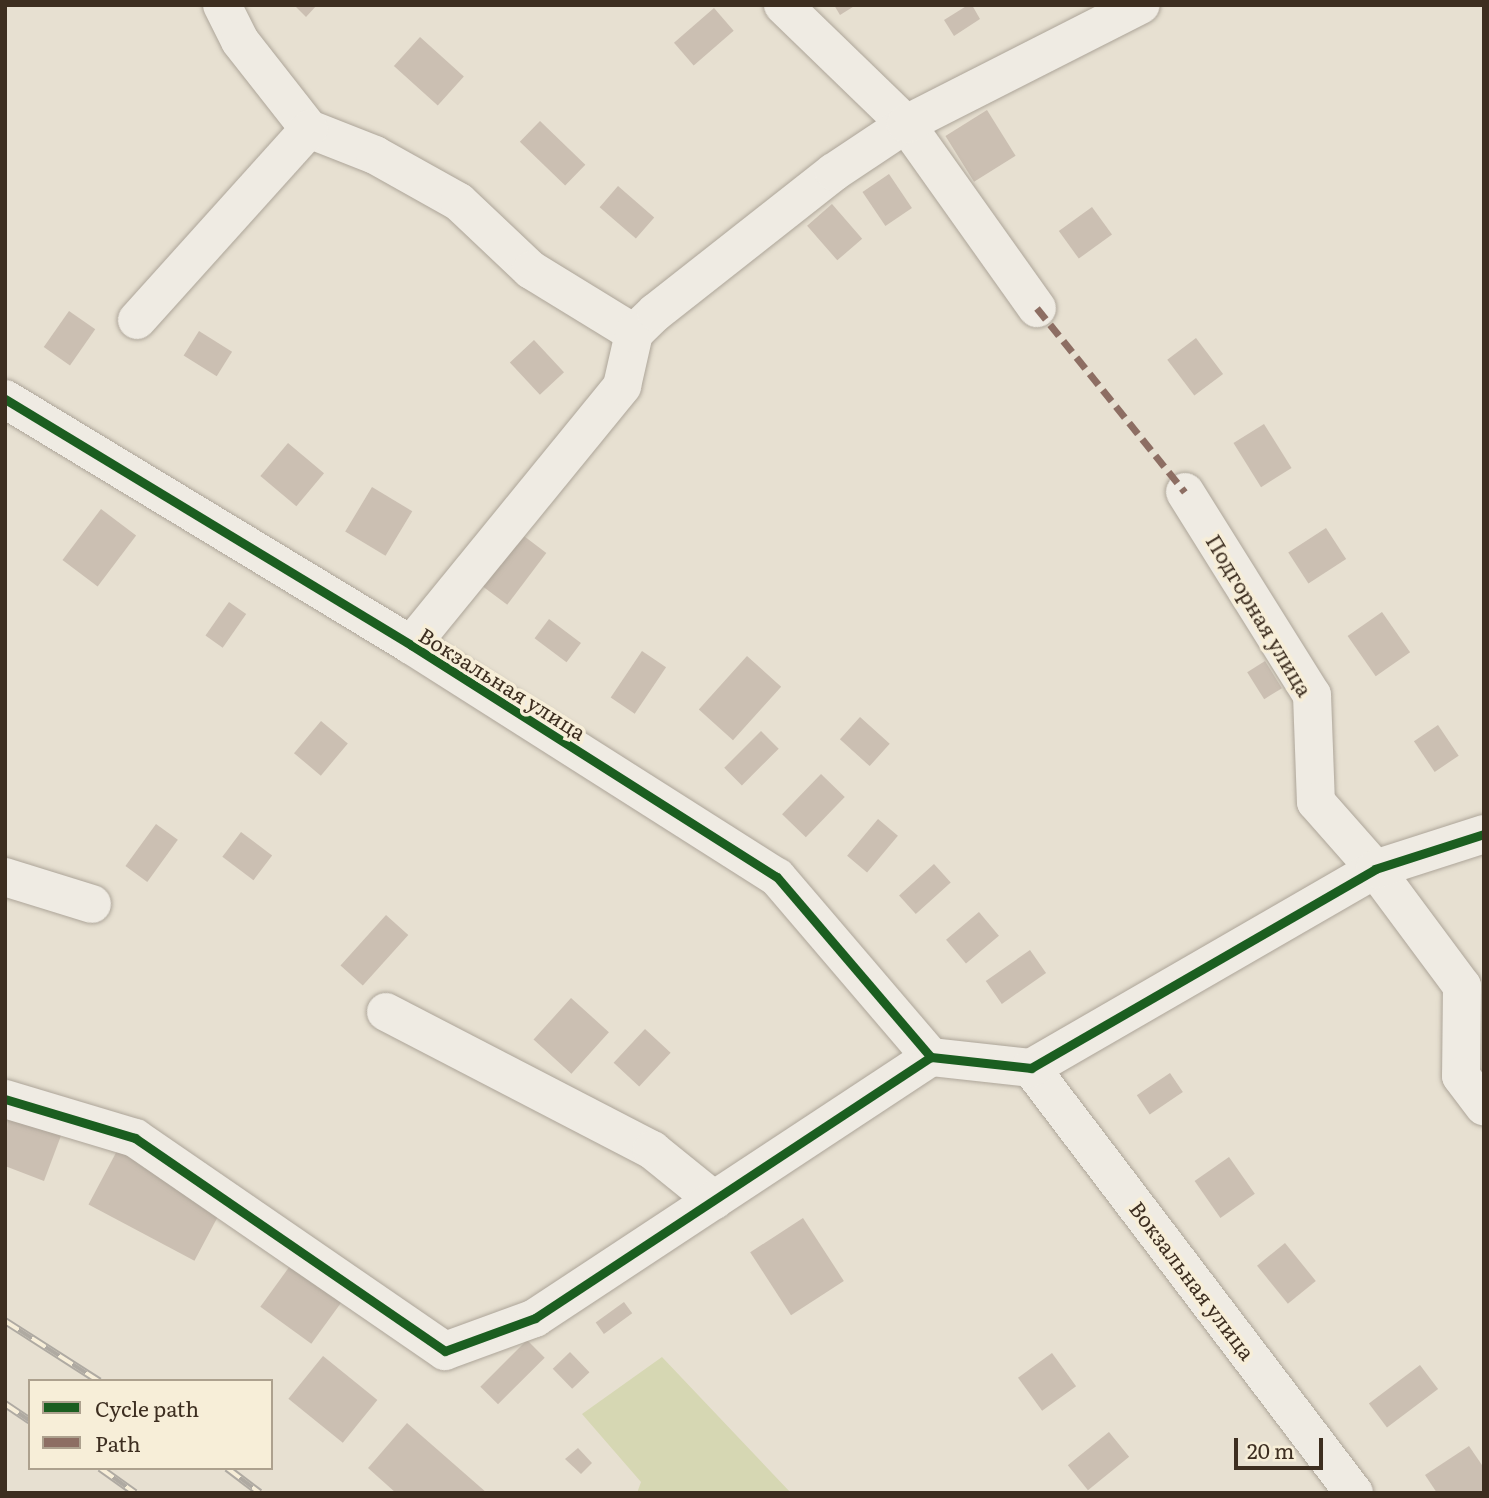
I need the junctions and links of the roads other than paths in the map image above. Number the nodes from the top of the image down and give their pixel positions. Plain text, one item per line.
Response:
1 (222, 5) edge
2 (783, 5) edge
3 (1141, 5) edge
4 (906, 124) junction
5 (309, 129) junction
6 (1037, 308) dead end
7 (137, 320) dead end
8 (634, 332) junction
9 (5, 399) edge
10 (1185, 492) dead end
11 (411, 645) junction
12 (1484, 834) edge
13 (1375, 869) junction
14 (5, 877) edge
15 (92, 904) dead end
16 (386, 1012) dead end
17 (931, 1057) junction
18 (1031, 1068) junction
19 (5, 1099) edge
20 (1484, 1106) edge
21 (714, 1200) junction
22 (1354, 1493) edge

1 - 5 street
2 - 4 street
3 - 4 street
4 - 6 street
4 - 8 street
5 - 7 street
5 - 8 street
8 - 11 street
9 - 11 street, Вокзальная улица
10 - 13 street, Подгорная улица
11 - 17 street, Вокзальная улица
12 - 13 street
13 - 18 street
13 - 20 street, Подгорная улица
14 - 15 street
16 - 21 street
17 - 18 street
17 - 21 street
18 - 22 street, Вокзальная улица
19 - 21 street

